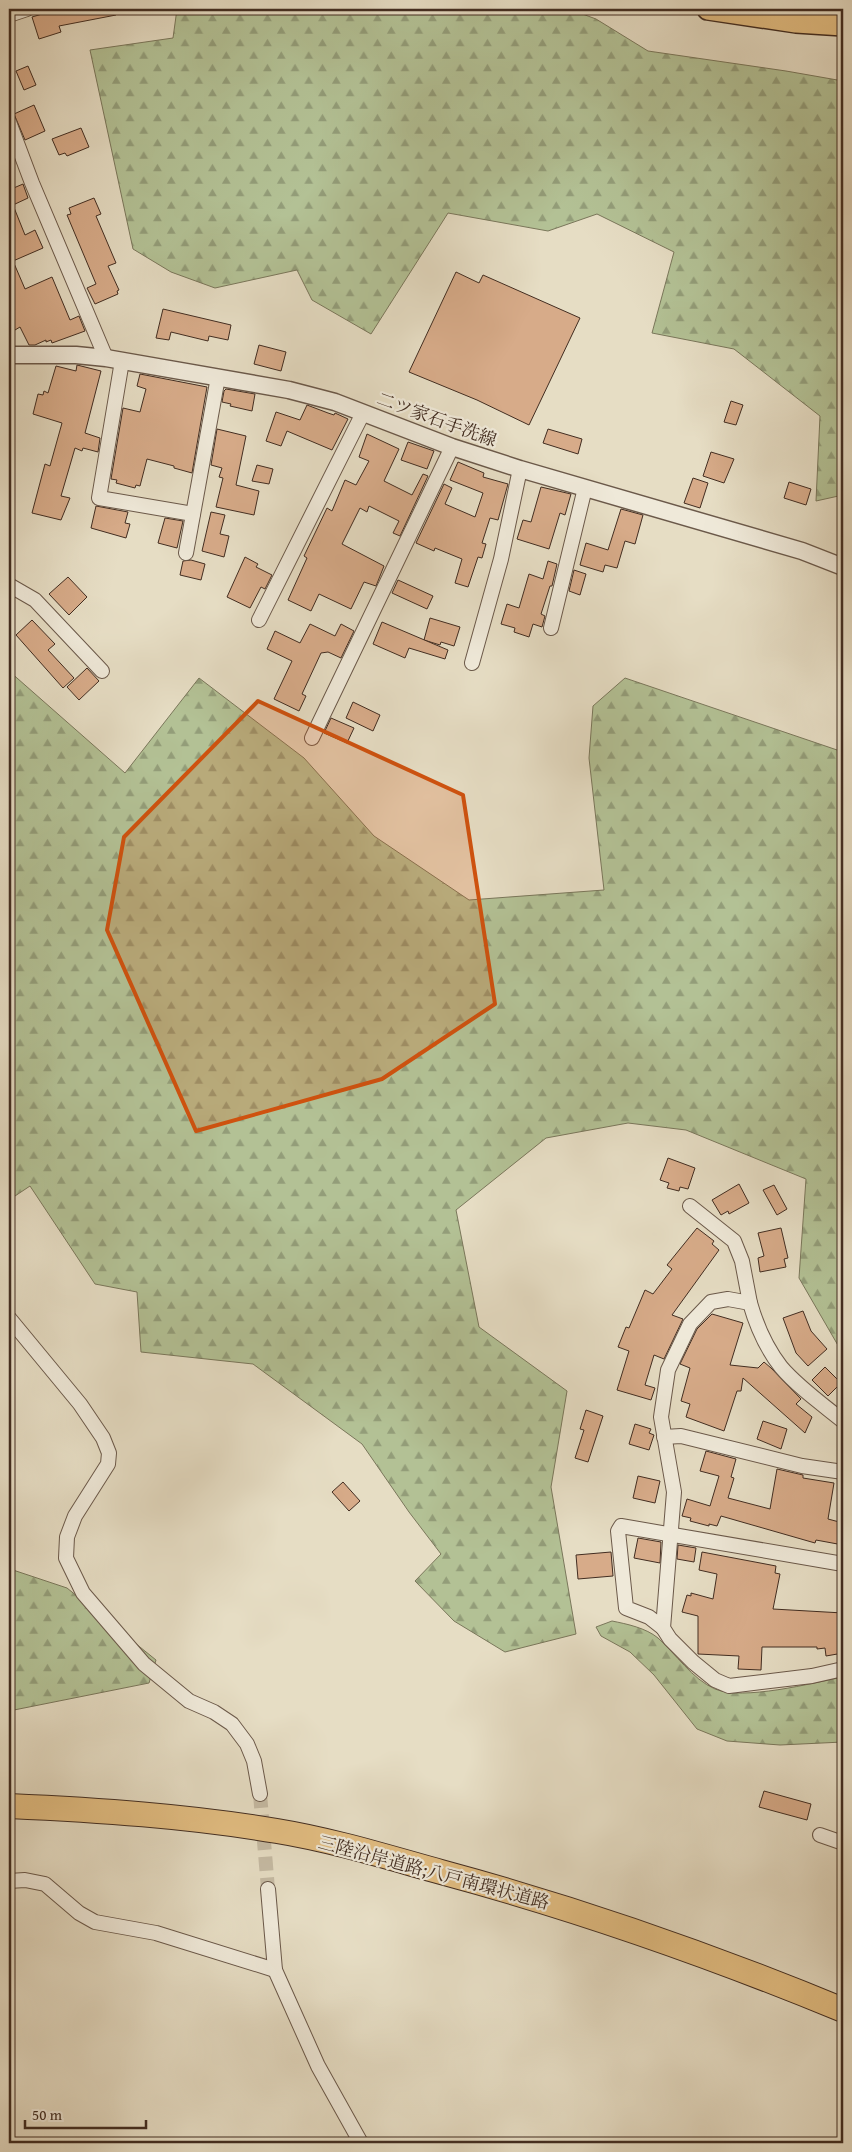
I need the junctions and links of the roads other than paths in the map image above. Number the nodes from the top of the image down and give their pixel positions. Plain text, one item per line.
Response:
1 (27, 9) edge
2 (708, 9) edge
3 (9, 15) edge
4 (843, 25) edge
5 (9, 122) edge
6 (9, 355) edge
7 (114, 359) junction
8 (218, 377) junction
9 (364, 413) junction
10 (452, 447) junction
11 (520, 469) junction
12 (585, 488) junction
13 (193, 514) junction
14 (186, 553) dead end
15 (843, 567) edge
16 (9, 585) edge
17 (259, 620) dead end
18 (551, 628) dead end
19 (472, 663) dead end
20 (102, 671) dead end
21 (312, 738) dead end
22 (690, 1206) dead end
23 (750, 1303) junction
24 (9, 1318) edge
25 (843, 1421) edge
26 (664, 1437) junction
27 (843, 1472) edge
28 (672, 1534) junction
29 (843, 1564) edge
30 (663, 1628) junction
31 (843, 1669) edge
32 (260, 1794) tunnel mouth
33 (9, 1806) edge
34 (820, 1835) dead end
35 (843, 1843) edge
36 (9, 1881) edge
37 (268, 1889) tunnel mouth
38 (275, 1970) junction
39 (843, 2010) edge
40 (361, 2143) edge

1 - 3 street
2 - 4 main road
5 - 7 street
6 - 7 street, 二ツ家石手洗線
7 - 8 street, 二ツ家石手洗線
7 - 13 street
8 - 9 street, 二ツ家石手洗線
8 - 13 street
9 - 10 street, 二ツ家石手洗線
9 - 17 street
10 - 11 street, 二ツ家石手洗線
10 - 21 street
11 - 12 street, 二ツ家石手洗線
11 - 19 street
12 - 15 street, 二ツ家石手洗線
12 - 18 street
13 - 14 street
16 - 20 street
22 - 23 street
23 - 25 street
23 - 26 street
24 - 32 street
26 - 27 street
26 - 28 street
28 - 29 street
28 - 30 street
28 - 30 street
30 - 31 street
33 - 39 highway, 三陸沿岸道路;八戸南環状道路
34 - 35 street
36 - 38 street
37 - 38 street
38 - 40 street

